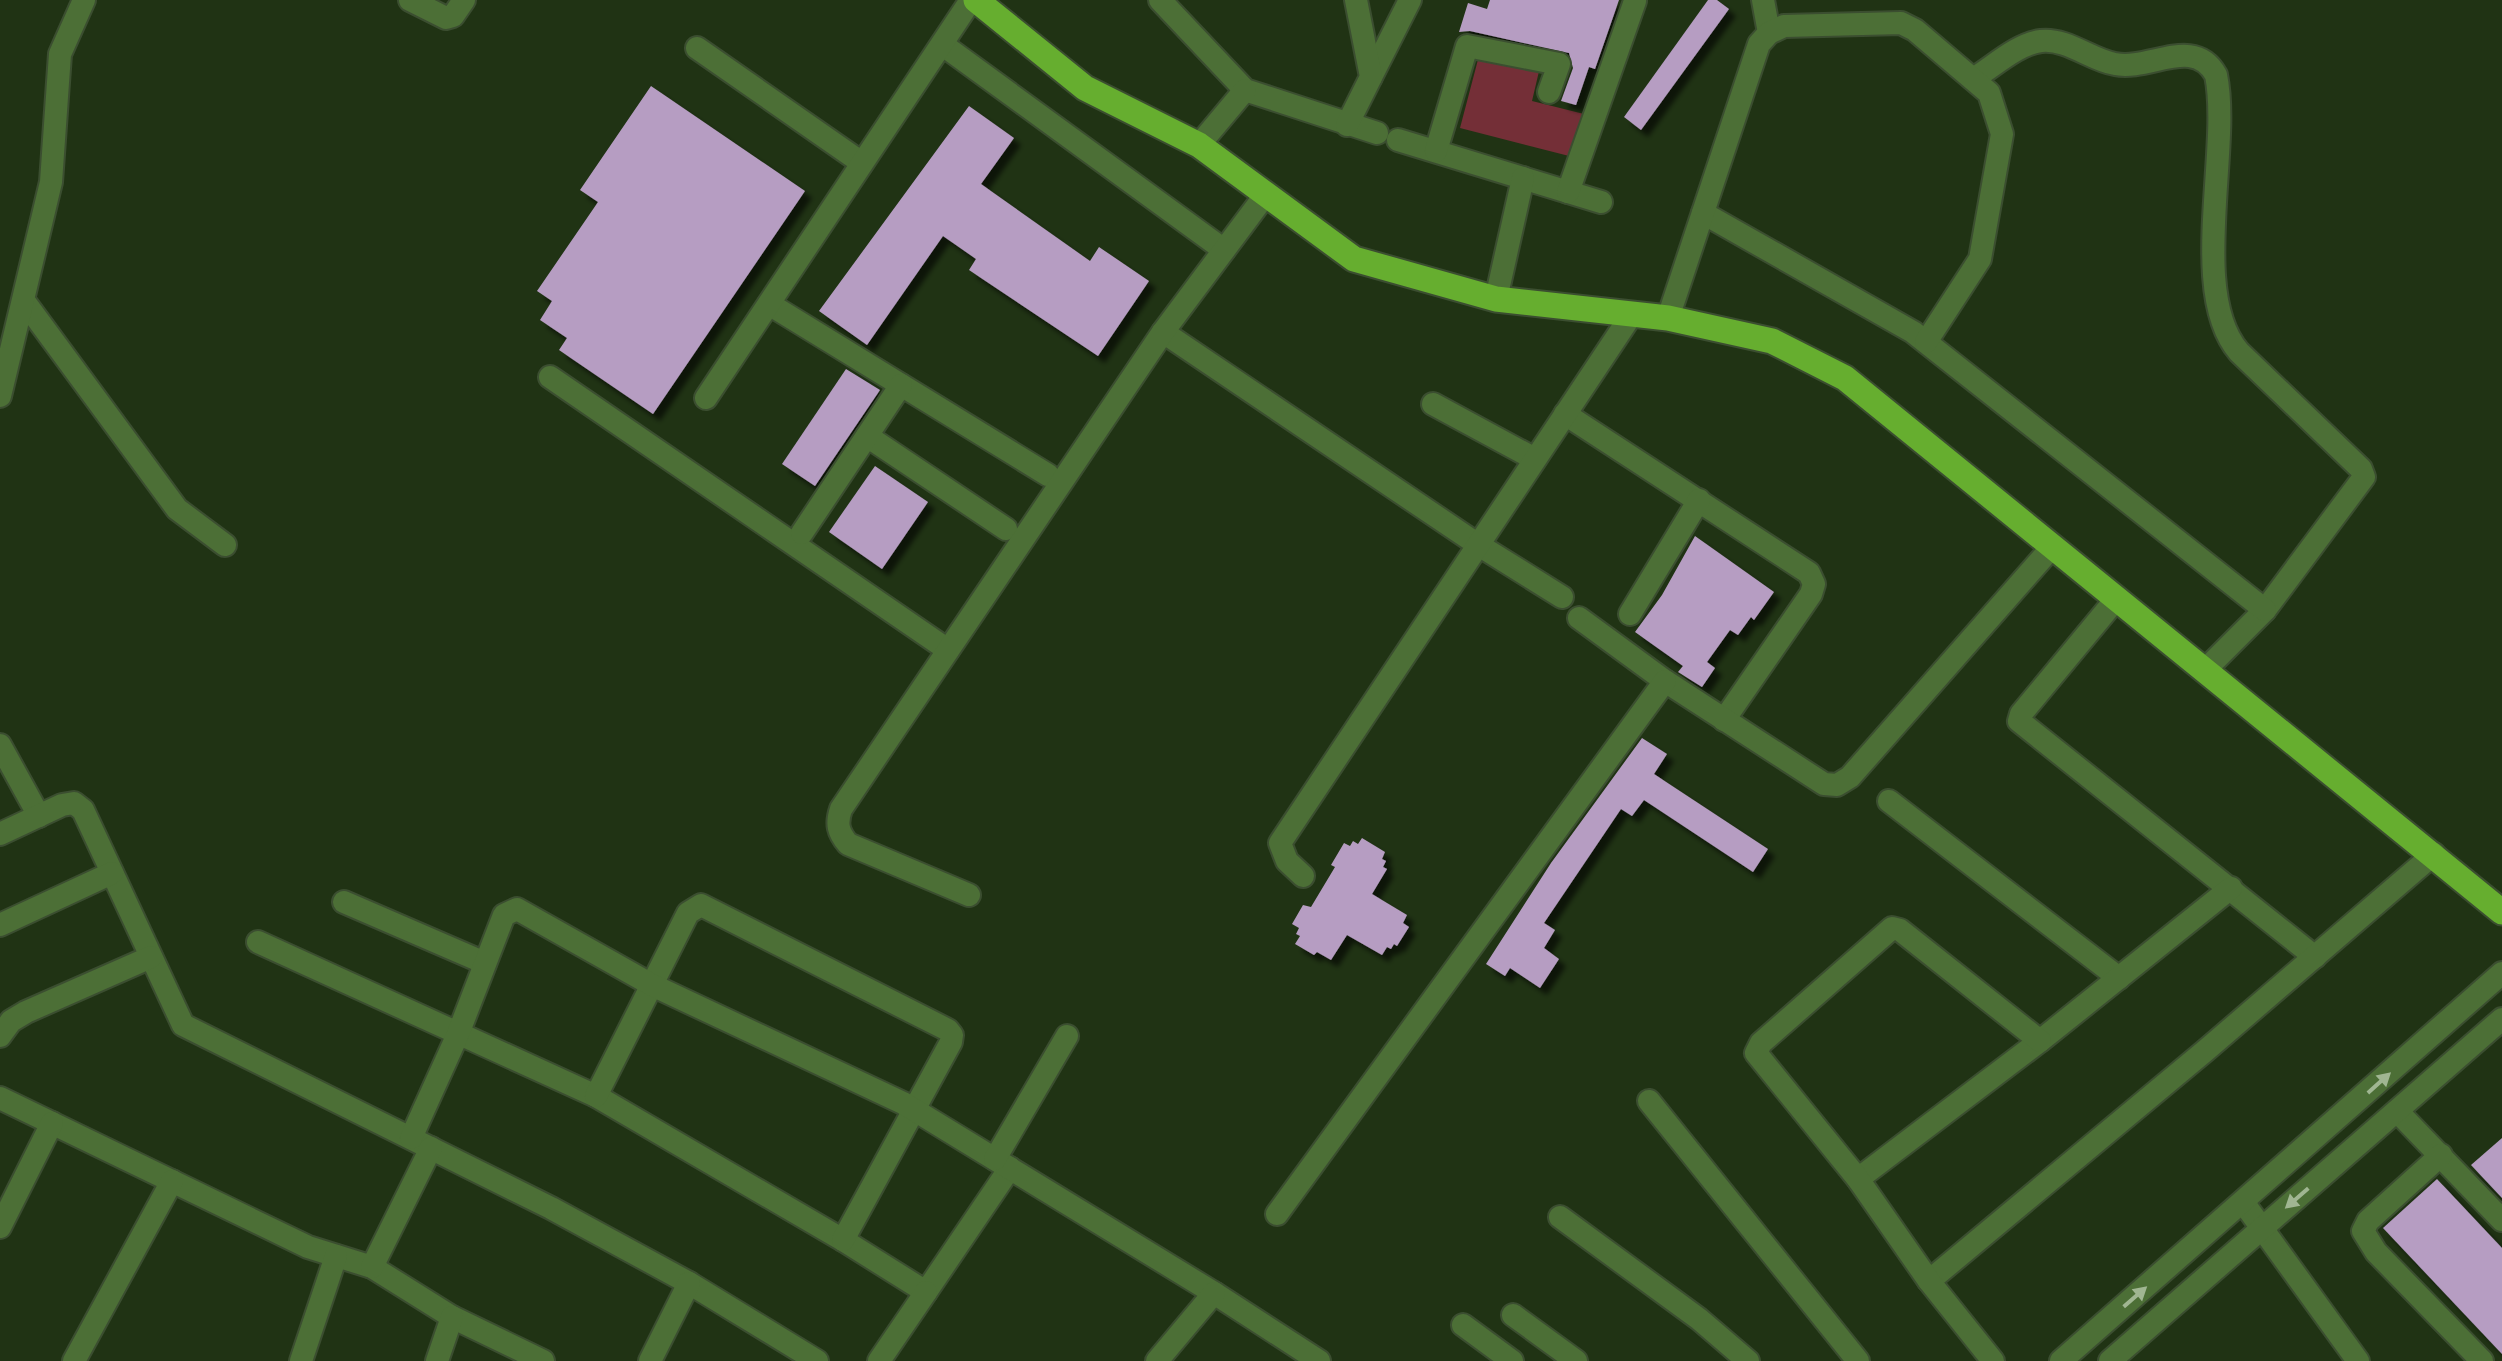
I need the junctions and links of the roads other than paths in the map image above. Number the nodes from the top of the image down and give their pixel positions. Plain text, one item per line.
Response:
1 (84, 0) edge
2 (410, 0) edge
3 (464, 0) edge
4 (974, 0) edge
5 (1160, 0) edge
6 (1356, 0) edge
7 (1410, 0) edge
8 (1763, 0) edge
9 (1635, 1) edge
10 (1769, 33) junction
11 (943, 46) junction
12 (697, 48) dead end
13 (1370, 77) junction
14 (1973, 79) junction
15 (1245, 90) junction
16 (1549, 92) dead end
17 (1347, 125) junction
18 (1199, 145) junction
19 (1436, 151) junction
20 (862, 163) junction
21 (1523, 178) junction
22 (1568, 192) junction
23 (1266, 194) junction
24 (1601, 202) dead end
25 (1703, 214) junction
26 (1224, 250) junction
27 (1496, 299) junction
28 (24, 301) junction
29 (769, 304) junction
30 (1632, 314) junction
31 (1668, 318) junction
32 (1163, 332) junction
33 (1926, 342) junction
34 (550, 378) dead end
35 (901, 385) junction
36 (0, 396) edge
37 (706, 398) dead end
38 (1433, 404) dead end
39 (1566, 414) junction
40 (867, 436) junction
41 (1536, 459) junction
42 (1048, 475) dead end
43 (1699, 500) junction
44 (1006, 529) dead end
45 (802, 533) dead end
46 (1477, 544) junction
47 (226, 545) dead end
48 (2053, 546) junction
49 (1562, 598) dead end
50 (2117, 598) junction
51 (2265, 610) junction
52 (1630, 614) dead end
53 (1579, 618) dead end
54 (948, 650) junction
55 (2205, 670) junction
56 (1664, 681) junction
57 (1724, 720) junction
58 (0, 745) edge
59 (1889, 801) dead end
60 (39, 816) junction
61 (0, 834) edge
62 (2434, 854) junction
63 (112, 873) junction
64 (1303, 876) dead end
65 (2231, 888) junction
66 (969, 895) dead end
67 (344, 902) dead end
68 (2502, 912) edge
69 (0, 925) edge
70 (258, 942) dead end
71 (2315, 957) junction
72 (151, 958) junction
73 (486, 963) junction
74 (2502, 973) edge
75 (2118, 978) junction
76 (652, 985) junction
77 (2502, 1019) edge
78 (458, 1034) junction
79 (0, 1036) edge
80 (1067, 1036) dead end
81 (2040, 1041) junction
82 (596, 1096) junction
83 (0, 1098) edge
84 (1649, 1101) dead end
85 (915, 1110) junction
86 (2397, 1111) junction
87 (52, 1123) junction
88 (421, 1143) junction
89 (2441, 1155) junction
90 (1002, 1164) junction
91 (1858, 1179) junction
92 (172, 1180) junction
93 (2244, 1202) junction
94 (1277, 1214) dead end
95 (1560, 1216) dead end
96 (2502, 1220) edge
97 (0, 1227) edge
98 (2263, 1228) junction
99 (843, 1240) junction
100 (336, 1256) junction
101 (372, 1267) junction
102 (1929, 1281) junction
103 (689, 1283) junction
104 (926, 1292) junction
105 (1214, 1293) junction
106 (1512, 1314) dead end
107 (452, 1316) junction
108 (1463, 1325) dead end
109 (74, 1361) edge
110 (301, 1361) edge
111 (437, 1361) edge
112 (544, 1361) edge
113 (650, 1361) edge
114 (817, 1361) edge
115 (879, 1361) edge
116 (1157, 1361) edge
117 (1319, 1361) edge
118 (1512, 1361) edge
119 (1576, 1361) edge
120 (1748, 1361) edge
121 (1858, 1361) edge
122 (1993, 1361) edge
123 (2061, 1361) edge
124 (2110, 1361) edge
125 (2358, 1361) edge
126 (2482, 1361) edge

1 - 28 street
2 - 3 street
4 - 11 street
4 - 18 main road
5 - 15 street
6 - 13 street
7 - 13 street
8 - 10 street
9 - 22 street
10 - 14 street
10 - 25 street
11 - 20 street
11 - 26 street
12 - 20 street
13 - 17 street
14 - 33 street
14 - 51 street
15 - 17 street
15 - 18 street
16 - 19 street
17 - 19 street
18 - 23 main road
19 - 21 street
20 - 29 street
21 - 22 street
21 - 27 street
22 - 24 street
23 - 26 street
23 - 27 main road
25 - 31 street
25 - 33 street
26 - 32 street
27 - 30 main road
28 - 36 street
28 - 47 street
29 - 35 street
29 - 37 street
30 - 31 main road
30 - 39 street
31 - 48 main road
32 - 46 street
32 - 54 street
33 - 51 street
34 - 54 street
35 - 40 street
35 - 42 street
38 - 41 street
39 - 41 street
39 - 43 street
40 - 44 street
40 - 45 street
41 - 46 street
43 - 52 street
43 - 57 street
46 - 49 street
46 - 64 street
48 - 50 main road
48 - 57 street
50 - 55 main road
50 - 65 street
51 - 55 street
53 - 56 street
54 - 66 street
55 - 62 main road
56 - 57 street
56 - 94 street
58 - 60 street
59 - 75 street
60 - 61 street
60 - 63 street
62 - 68 main road
62 - 71 street
63 - 69 street
63 - 72 street
65 - 71 street
65 - 75 street
67 - 73 street
70 - 78 street
71 - 102 street
72 - 79 street
72 - 88 street
73 - 76 street
73 - 78 street
93 -> 74 street
75 - 81 street
76 - 82 street
76 - 85 street
76 - 85 street
77 - 86 street
78 - 82 street
78 - 88 street
80 - 90 street
81 - 91 street
81 - 91 street
82 - 99 street
83 - 87 street
84 - 121 street
85 - 90 street
85 - 99 street
86 - 89 street
86 -> 98 street
87 - 92 street
87 - 97 street
88 - 101 street
88 - 103 street
89 - 96 street
89 - 126 street
90 - 104 street
90 - 105 street
91 - 102 street
92 - 100 street
92 - 109 street
93 - 98 street
123 -> 93 street
95 - 120 street
98 - 124 street
98 - 125 street
99 - 104 street
100 - 101 street
100 - 110 street
101 - 107 street
102 - 122 street
103 - 113 street
103 - 114 street
104 - 115 street
105 - 116 street
105 - 117 street
106 - 119 street
107 - 111 street
107 - 112 street
108 - 118 street

